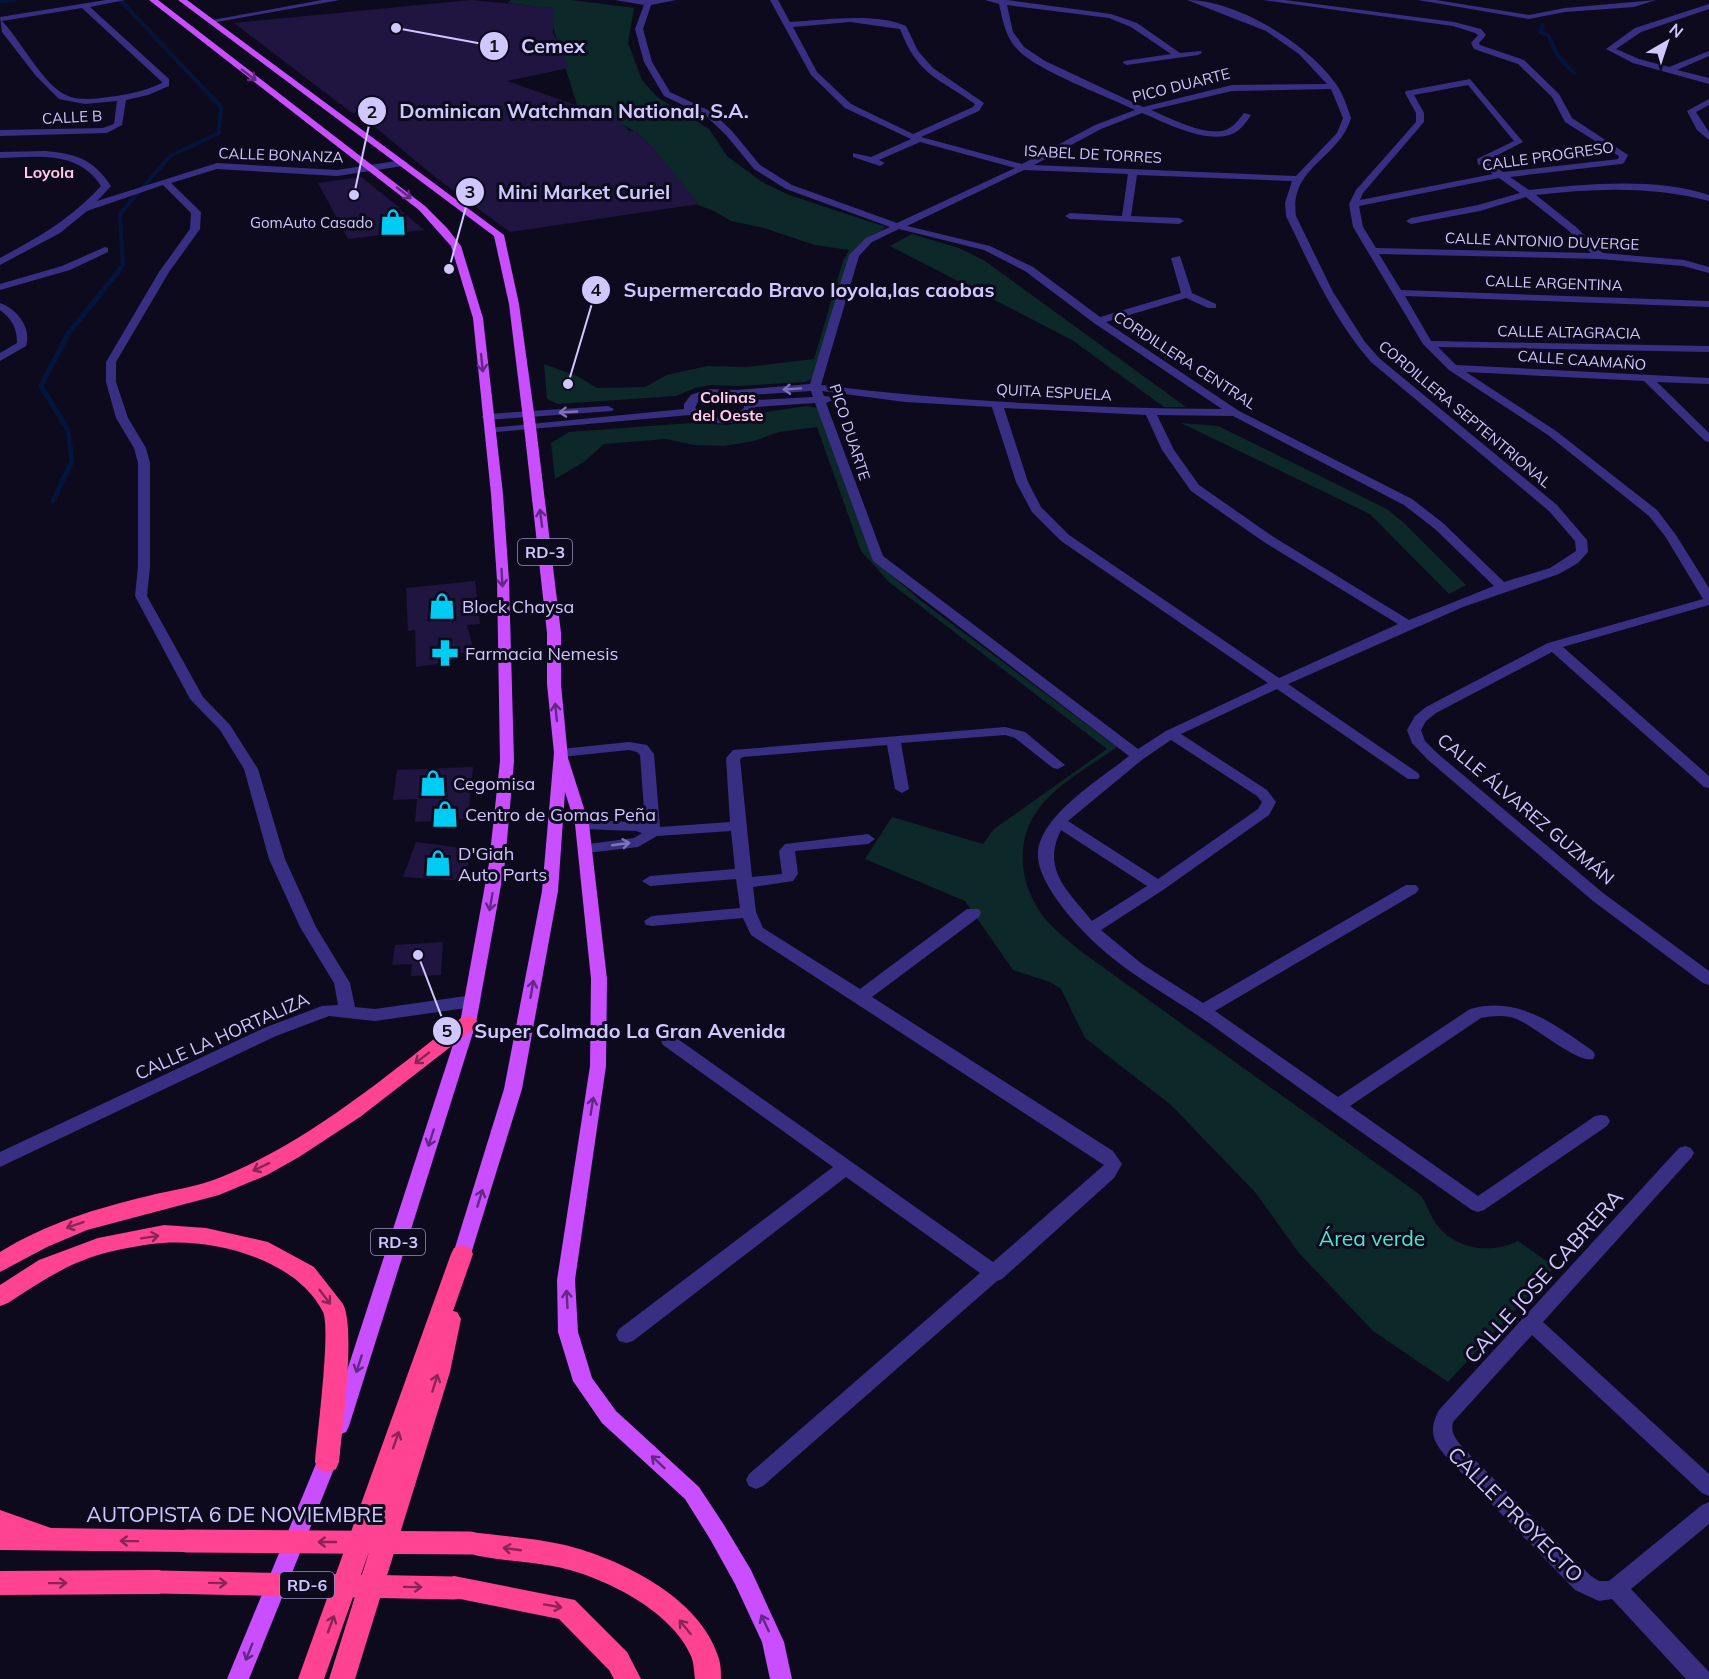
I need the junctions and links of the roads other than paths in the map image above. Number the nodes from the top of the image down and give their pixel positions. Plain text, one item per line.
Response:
1 (121, 0) edge
2 (153, 0) edge
3 (182, 0) edge
4 (336, 0) edge
5 (619, 0) edge
6 (672, 0) edge
7 (774, 0) edge
8 (989, 0) edge
9 (1191, 0) edge
10 (1267, 0) edge
11 (1422, 0) edge
12 (1489, 0) edge
13 (1652, 0) edge
14 (1003, 1) edge
15 (648, 3) junction
16 (84, 6) junction
17 (1709, 6) edge
18 (1490, 11) junction
19 (1545, 14) junction
20 (1529, 16) junction
21 (0, 21) edge
22 (211, 21) junction
23 (788, 25) junction
24 (239, 43) junction
25 (213, 49) junction
26 (1198, 53) dead end
27 (1709, 53) edge
28 (1179, 56) junction
29 (1127, 63) dead end
30 (1670, 70) junction
31 (1709, 81) edge
32 (1333, 86) junction
33 (122, 98) junction
34 (1709, 102) edge
35 (1699, 106) junction
36 (1142, 110) junction
37 (1709, 110) edge
38 (1247, 115) dead end
39 (0, 133) edge
40 (1709, 137) edge
41 (916, 138) junction
42 (0, 155) edge
43 (856, 155) dead end
44 (871, 160) junction
45 (403, 163) junction
46 (886, 165) dead end
47 (1023, 167) junction
48 (374, 169) junction
49 (1133, 171) junction
50 (1502, 176) junction
51 (1298, 178) junction
52 (166, 183) junction
53 (1529, 193) junction
54 (1709, 198) edge
55 (1354, 204) junction
56 (84, 209) junction
57 (1070, 216) dead end
58 (1126, 219) junction
59 (1179, 221) dead end
60 (1411, 221) dead end
61 (897, 226) junction
62 (105, 250) dead end
63 (1373, 251) junction
64 (1600, 256) junction
65 (1176, 258) dead end
66 (0, 262) edge
67 (1709, 270) edge
68 (0, 287) edge
69 (1399, 292) junction
70 (1187, 295) junction
71 (1709, 304) edge
72 (0, 306) edge
73 (1212, 306) dead end
74 (1098, 321) junction
75 (1428, 344) junction
76 (1709, 349) edge
77 (0, 358) edge
78 (1454, 368) junction
79 (1648, 380) junction
80 (1709, 381) edge
81 (738, 393) junction
82 (818, 393) junction
83 (751, 404) junction
84 (997, 404) junction
85 (690, 408) junction
86 (1150, 412) junction
87 (1235, 413) junction
88 (487, 417) junction
89 (529, 421) junction
90 (489, 431) junction
91 (1709, 439) edge
92 (1502, 587) junction
93 (1709, 600) edge
94 (1408, 625) junction
95 (1553, 646) junction
96 (1279, 684) junction
97 (1172, 734) junction
98 (893, 740) junction
99 (561, 753) junction
100 (1138, 756) junction
101 (1058, 765) dead end
102 (1413, 776) dead end
103 (1709, 784) edge
104 (902, 789) dead end
105 (1058, 821) junction
106 (582, 824) junction
107 (738, 826) junction
108 (653, 832) junction
109 (868, 839) dead end
110 (586, 848) junction
111 (746, 878) junction
112 (650, 881) dead end
113 (1158, 886) junction
114 (1411, 890) dead end
115 (748, 912) junction
116 (973, 913) dead end
117 (652, 921) dead end
118 (1090, 929) junction
119 (1709, 979) edge
120 (859, 998) junction
121 (473, 1001) junction
122 (1203, 1011) junction
123 (348, 1012) junction
124 (468, 1023) junction
125 (669, 1041) dead end
126 (1587, 1055) dead end
127 (1338, 1106) junction
128 (1601, 1121) dead end
129 (1685, 1153) dead end
130 (0, 1160) edge
131 (846, 1167) junction
132 (462, 1254) junction
133 (0, 1263) edge
134 (995, 1274) junction
135 (0, 1297) edge
136 (1530, 1322) junction
137 (626, 1335) dead end
138 (1440, 1432) joint
139 (327, 1462) junction
140 (756, 1480) dead end
141 (1709, 1486) edge
142 (1709, 1511) edge
143 (0, 1521) edge
144 (0, 1539) edge
145 (60, 1540) junction
146 (0, 1583) edge
147 (1616, 1588) junction
148 (238, 1679) edge
149 (311, 1679) edge
150 (342, 1679) edge
151 (628, 1679) edge
152 (708, 1679) edge
153 (781, 1679) edge
154 (1701, 1679) edge

1 - 16 street
2 - 25 main road, RD-3
3 - 22 main road, RD-3
4 - 22 street
5 - 15 street
6 - 15 street
7 - 23 street, ISABEL DE TORRES
8 - 14 street
9 - 32 street, CORDILLERA SEPTENTRIONAL
10 - 50 street, CALLE PROGRESO
11 - 18 street
12 - 18 street
13 - 19 street
14 - 28 street
14 - 36 street
15 - 61 street, CORDILLERA CENTRAL
16 - 21 street
16 - 33 street
17 - 30 street
18 - 20 street
19 - 20 street
19 - 20 street
21 - 33 street
22 - 24 main road, RD-3
23 - 41 street, ISABEL DE TORRES
23 - 41 street
24 - 25 main road
24 - 45 main road, RD-3
25 -> 48 main road, RD-3
26 - 28 street
27 - 30 street
28 - 29 street
30 - 31 street
32 - 36 street, PICO DUARTE
32 - 51 street, CORDILLERA SEPTENTRIONAL
33 - 39 street, CALLE B
34 - 35 street
35 - 37 street
35 - 40 street
36 - 38 street
36 - 47 street, PICO DUARTE
41 - 44 street
41 - 47 street, ISABEL DE TORRES
42 - 56 street
43 - 44 street
44 - 46 street
45 - 48 street, CALLE BONANZA
45 - 89 main road, RD-3
47 - 49 street, ISABEL DE TORRES
47 - 61 street, PICO DUARTE
48 - 52 street, CALLE BONANZA
48 -> 88 main road, RD-3
49 - 51 street, ISABEL DE TORRES
49 - 58 street
50 - 53 street
50 - 55 street, CALLE PROGRESO
50 - 55 street
51 - 92 street, CORDILLERA SEPTENTRIONAL
52 - 56 street, CALLE BONANZA
52 - 123 street
53 - 54 street
53 - 60 street
53 - 64 street
55 - 63 street
56 - 66 street, CALLE BONANZA
57 - 58 street
58 - 59 street
61 - 74 street, CORDILLERA CENTRAL
61 - 82 street, PICO DUARTE
62 - 68 street
63 - 64 street, CALLE ANTONIO DUVERGE
63 - 69 street
64 - 67 street, CALLE ANTONIO DUVERGE
65 - 70 street
69 - 71 street, CALLE ARGENTINA
69 - 75 street
70 - 73 street
70 - 74 street
72 - 77 street
74 - 87 street, CORDILLERA CENTRAL
75 - 76 street, CALLE ALTAGRACIA
75 - 78 street
78 - 79 street, CALLE CAAMAÑO
78 - 93 street
79 - 80 street, CALLE CAAMAÑO
79 - 91 street
82 -> 81 street
81 - 83 street
81 - 85 street
82 - 83 street
82 - 84 street, QUITA ESPUELA
82 - 100 street, PICO DUARTE
83 - 85 street
84 - 86 street, QUITA ESPUELA
84 - 96 street
85 - 89 street
86 - 87 street, QUITA ESPUELA
86 - 94 street
87 - 92 street, CORDILLERA CENTRAL
88 - 89 street
88 - 90 main road, RD-3
89 - 90 street
99 -> 89 main road, RD-3
90 -> 121 main road, RD-3
92 - 94 street, CORDILLERA SEPTENTRIONAL
93 - 95 street, CALLE ÁLVAREZ GUZMÁN
94 - 96 street, CORDILLERA SEPTENTRIONAL
95 - 103 street
95 - 119 street, CALLE ÁLVAREZ GUZMÁN
96 - 97 street, CORDILLERA SEPTENTRIONAL
96 - 102 street
97 - 100 street, CORDILLERA SEPTENTRIONAL
97 - 113 street
98 - 101 street
98 - 104 street
98 - 107 street
99 - 106 main road
99 - 108 street
132 -> 99 main road, RD-3
100 - 105 street, CORDILLERA SEPTENTRIONAL
105 - 113 street
105 - 118 street
106 - 108 street
106 - 110 main road
107 - 108 street
107 - 111 street
110 -> 108 street
109 - 111 street
153 -> 110 main road
111 - 112 street
111 - 115 street
113 - 118 street
114 - 122 street
115 - 117 street
115 - 120 street
116 - 120 street
118 - 122 street
120 - 134 street
121 - 123 street, CALLE LA HORTALIZA
121 - 124 main road, RD-3
122 - 127 street
123 - 130 street, CALLE LA HORTALIZA
124 -> 133 highway
124 -> 139 main road, RD-3
125 - 131 street
126 - 127 street
127 - 128 street
129 - 136 street, CALLE JOSE CABRERA
131 - 134 street
131 - 137 street
149 -> 132 highway, RD-3
150 -> 132 highway
134 - 140 street
135 -> 139 highway
136 - 138 street, CALLE JOSE CABRERA
136 - 141 street
138 - 147 street, CALLE PROYECTO
139 -> 148 main road, RD-3
142 - 147 street
143 - 145 highway
144 - 145 highway, AUTOPISTA 6 DE NOVIEMBRE
152 -> 145 highway, AUTOPISTA 6 DE NOVIEMBRE, bridge
146 -> 151 highway, RD-6, bridge
147 - 154 street

